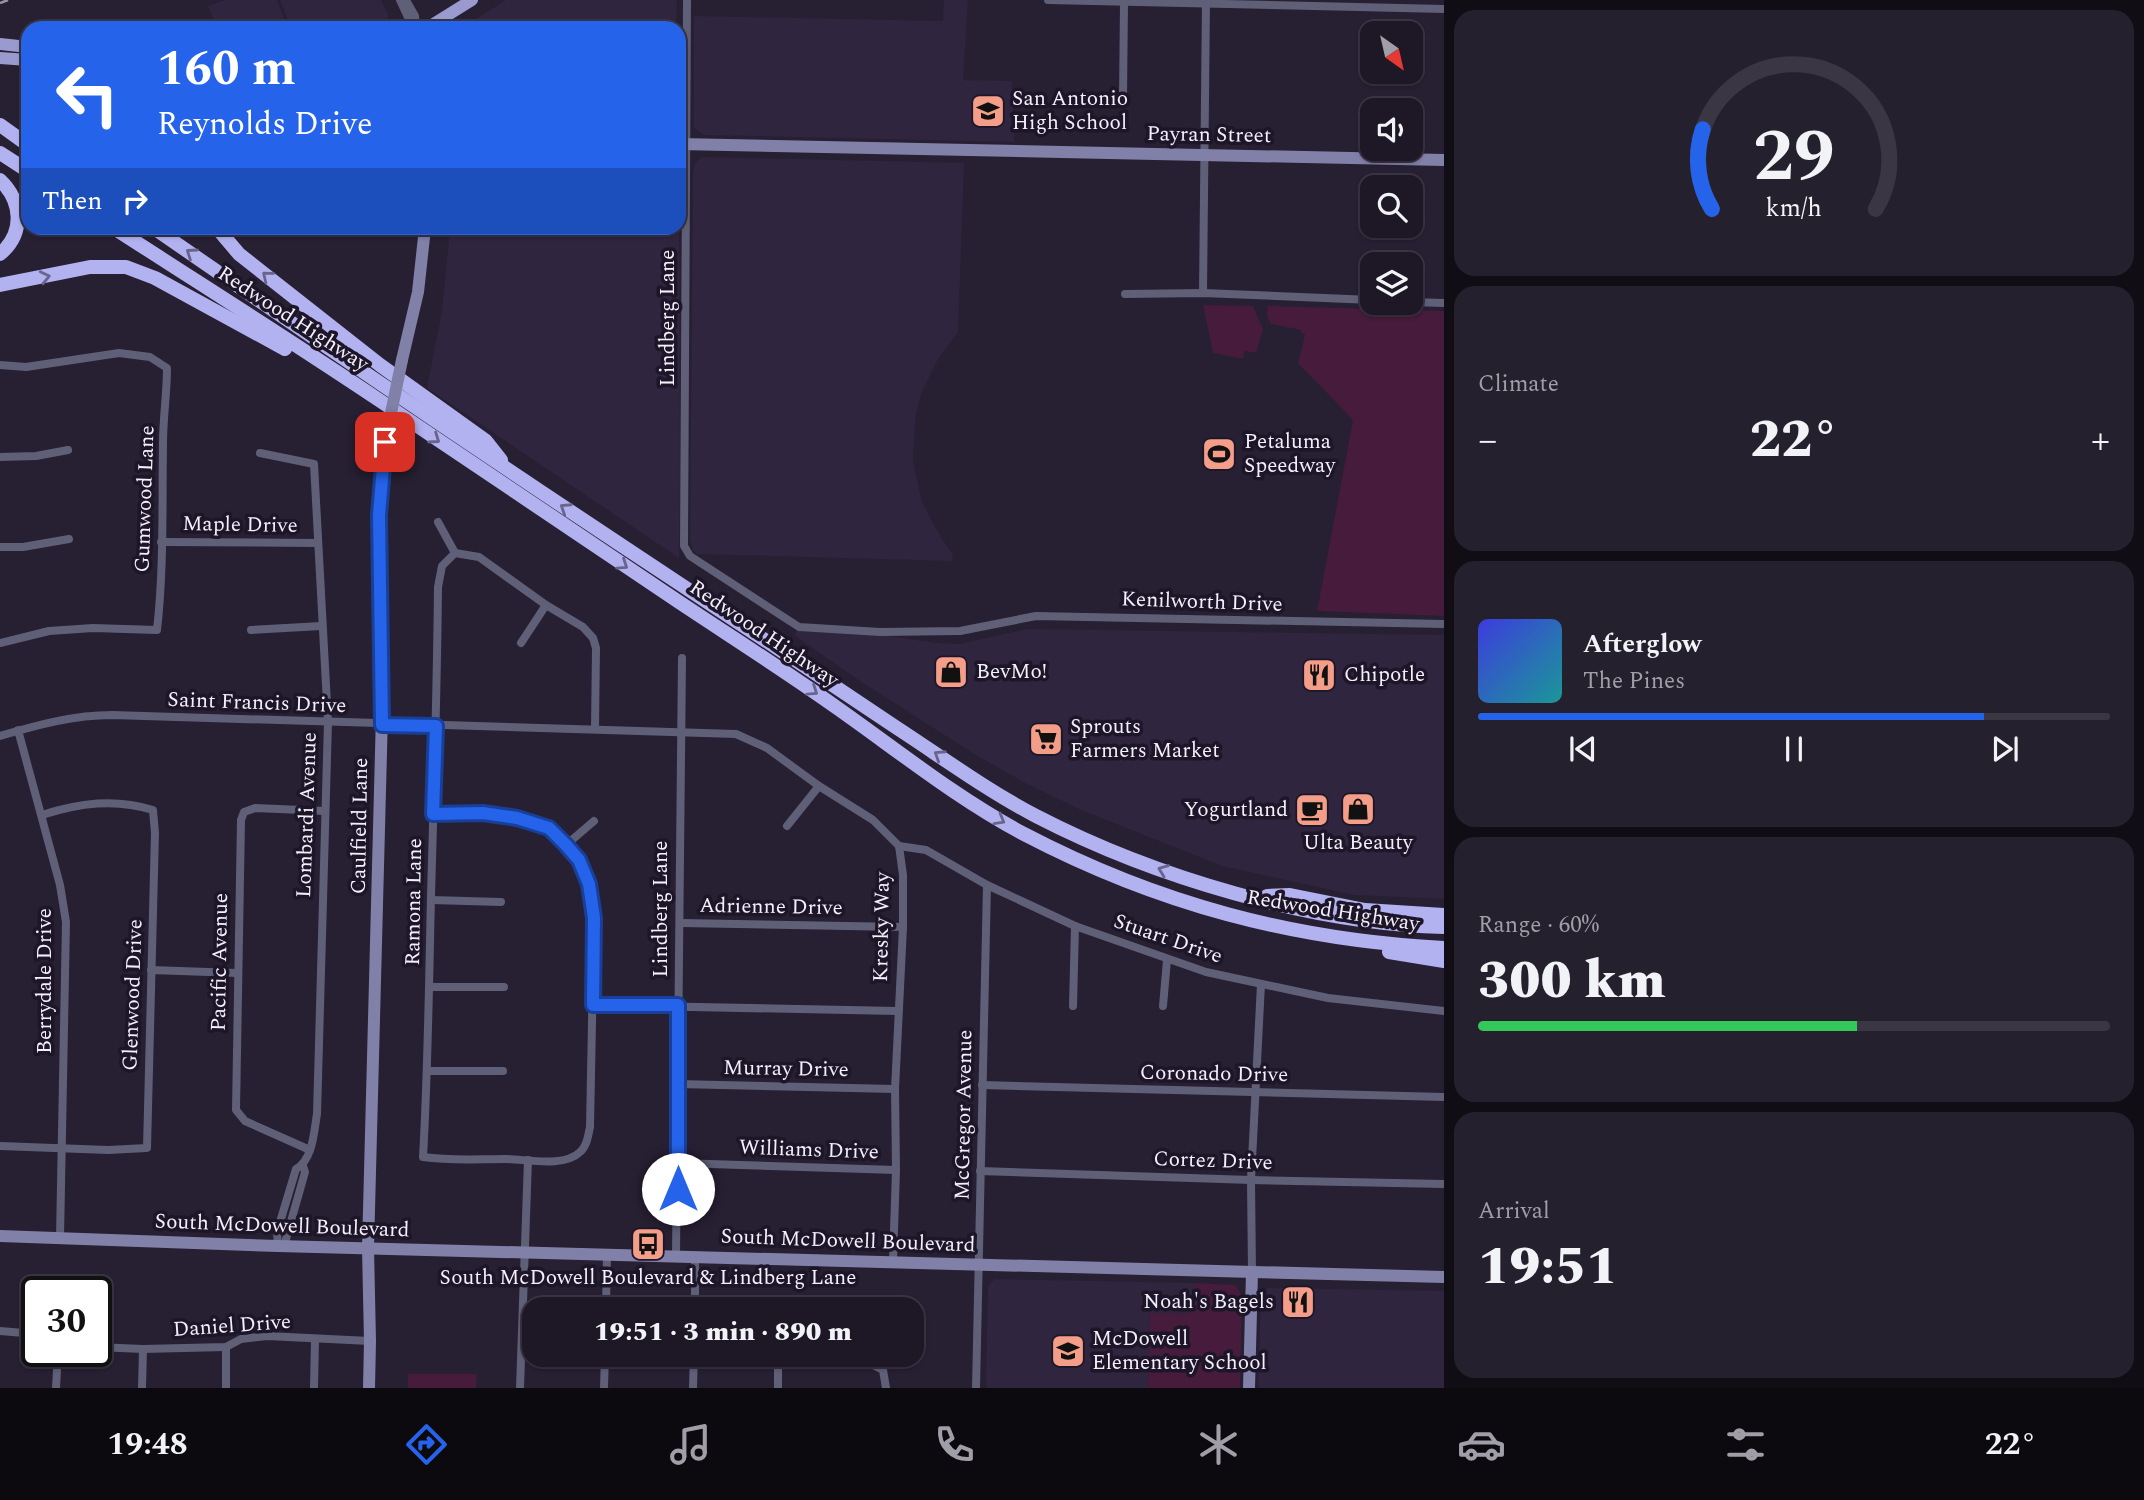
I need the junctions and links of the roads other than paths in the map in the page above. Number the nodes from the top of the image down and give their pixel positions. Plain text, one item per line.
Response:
1 (400, 0) edge
2 (406, 0) edge
3 (472, 0) edge
4 (687, 0) edge
5 (1048, 0) edge
6 (1206, 2) edge
7 (1124, 3) junction
8 (1296, 3) edge
9 (1444, 9) edge
10 (410, 21) edge
11 (415, 21) edge
12 (438, 21) edge
13 (686, 29) edge
14 (0, 44) edge
15 (21, 46) edge
16 (0, 58) edge
17 (21, 60) edge
18 (1123, 97) dead end
19 (0, 118) edge
20 (0, 125) edge
21 (21, 130) edge
22 (21, 140) edge
23 (686, 144) edge
24 (0, 153) edge
25 (1204, 153) junction
26 (1444, 160) edge
27 (21, 166) edge
28 (0, 180) edge
29 (125, 235) edge
30 (164, 235) edge
31 (223, 235) edge
32 (424, 235) edge
33 (682, 235) edge
34 (0, 254) edge
35 (0, 285) edge
36 (1203, 293) junction
37 (1125, 294) dead end
38 (1360, 300) edge
39 (1423, 302) edge
40 (1444, 303) edge
41 (0, 365) edge
42 (379, 400) junction
43 (68, 450) dead end
44 (260, 453) dead end
45 (0, 457) edge
46 (510, 472) junction
47 (438, 522) dead end
48 (69, 540) dead end
49 (161, 541) junction
50 (318, 543) junction
51 (0, 547) edge
52 (687, 552) joint
53 (455, 553) junction
54 (546, 605) junction
55 (1444, 624) edge
56 (321, 626) junction
57 (251, 630) dead end
58 (0, 643) edge
59 (521, 643) dead end
60 (682, 658) dead end
61 (328, 722) junction
62 (382, 725) junction
63 (436, 726) junction
64 (594, 729) junction
65 (18, 730) junction
66 (683, 731) junction
67 (0, 736) edge
68 (819, 786) junction
69 (326, 811) junction
70 (433, 814) junction
71 (42, 815) junction
72 (594, 821) dead end
73 (787, 825) dead end
74 (566, 845) junction
75 (899, 846) junction
76 (987, 885) junction
77 (1252, 896) junction
78 (431, 900) junction
79 (501, 902) dead end
80 (1444, 915) edge
81 (681, 923) junction
82 (1075, 926) junction
83 (904, 927) junction
84 (1444, 927) edge
85 (1280, 928) junction
86 (1444, 948) edge
87 (1167, 960) junction
88 (1444, 961) edge
89 (151, 970) junction
90 (237, 974) junction
91 (1261, 984) junction
92 (430, 987) junction
93 (505, 987) dead end
94 (593, 1005) junction
95 (678, 1005) junction
96 (1073, 1006) dead end
97 (1163, 1006) dead end
98 (897, 1011) junction
99 (1444, 1011) edge
100 (503, 1071) dead end
101 (428, 1072) junction
102 (677, 1084) junction
103 (982, 1085) junction
104 (895, 1088) junction
105 (1255, 1092) junction
106 (1444, 1097) edge
107 (0, 1146) edge
108 (62, 1149) junction
109 (310, 1150) junction
110 (528, 1160) junction
111 (678, 1163) junction
112 (896, 1170) junction
113 (980, 1171) junction
114 (1251, 1181) junction
115 (1444, 1184) edge
116 (0, 1237) edge
117 (60, 1238) junction
118 (281, 1246) junction
119 (368, 1248) junction
120 (526, 1252) junction
121 (607, 1254) junction
122 (676, 1256) junction
123 (695, 1256) junction
124 (893, 1261) junction
125 (979, 1264) junction
126 (1252, 1272) junction
127 (1444, 1277) edge
128 (606, 1297) edge
129 (695, 1297) edge
130 (0, 1331) edge
131 (21, 1332) edge
132 (316, 1339) junction
133 (370, 1342) junction
134 (226, 1347) junction
135 (112, 1348) edge
136 (144, 1349) junction
137 (57, 1367) edge
138 (605, 1367) edge
139 (694, 1367) edge
140 (778, 1367) edge
141 (876, 1367) edge
142 (56, 1388) edge
143 (142, 1388) edge
144 (226, 1388) edge
145 (314, 1388) edge
146 (369, 1388) edge
147 (520, 1388) edge
148 (604, 1388) edge
149 (693, 1388) edge
150 (778, 1388) edge
151 (886, 1388) edge
152 (976, 1388) edge
153 (1249, 1388) edge

1 - 10 street
2 - 11 street
3 - 12 main road
4 - 13 street, Lindberg Lane
5 - 7 street
6 - 7 street
6 - 8 street
6 - 25 street
7 - 18 street
8 - 9 street
14 - 15 main road
16 - 17 main road
19 - 21 highway
20 - 22 highway
23 - 25 main road, Payran Street
24 - 27 highway
25 - 26 main road, Payran Street
25 - 36 street
28 - 34 highway
29 - 42 highway, Redwood Highway
46 -> 30 highway, Redwood Highway
46 -> 31 highway
32 - 62 main road, Caulfield Lane, bridge
33 - 52 street, Lindberg Lane
35 -> 42 highway
36 - 37 street
36 - 38 street
39 - 40 street
41 - 49 street, Gumwood Lane
42 -> 85 highway, Redwood Highway
43 - 45 street
44 - 50 street, Lombardi Avenue
77 -> 46 highway, Redwood Highway
47 - 53 street
48 - 51 street
49 - 50 street, Maple Drive
49 - 58 street, Gumwood Lane
50 - 56 street, Lombardi Avenue
52 - 55 street, Kenilworth Drive
53 - 54 street
53 - 63 street, Ramona Lane
54 - 59 street
54 - 64 street
56 - 57 street
56 - 61 street, Lombardi Avenue
60 - 66 street, Lindberg Lane
61 - 62 street, Saint Francis Drive
61 - 65 street, Saint Francis Drive
61 - 69 street, Lombardi Avenue
62 - 63 street, Saint Francis Drive
62 - 119 main road, Caulfield Lane
63 - 64 street, Saint Francis Drive
63 - 70 street, Ramona Lane
64 - 66 street, Saint Francis Drive
65 - 67 street, Saint Francis Drive
65 - 71 street, Berrydale Drive
66 - 68 street, Kresky Way
66 - 81 street, Lindberg Lane
68 - 73 street
68 - 75 street, Kresky Way
69 - 90 street, Pacific Avenue
69 - 109 street, Lombardi Avenue
70 - 74 street
70 - 78 street, Ramona Lane
71 - 89 street, Glenwood Drive
71 - 108 street, Berrydale Drive
72 - 74 street
74 - 94 street
75 - 76 street, Stuart Drive
75 - 83 street, Kresky Way
76 - 82 street, Stuart Drive
76 - 103 street, McGregor Avenue
77 - 80 highway
77 - 84 highway, Redwood Highway
78 - 79 street
78 - 92 street, Ramona Lane
81 - 83 street, Adrienne Drive
81 - 95 street, Lindberg Lane
82 - 87 street, Stuart Drive
82 - 96 street
83 - 98 street, Kresky Way
85 - 86 highway, Redwood Highway
85 - 88 highway
87 - 91 street, Stuart Drive
87 - 97 street
89 - 90 street
89 - 108 street, Glenwood Drive
90 - 109 street, Pacific Avenue
91 - 99 street, Stuart Drive
91 - 105 street
92 - 93 street
92 - 101 street, Ramona Lane
94 - 95 street
94 - 110 street
95 - 98 street
95 - 102 street, Lindberg Lane
98 - 104 street, Kresky Way
100 - 101 street
101 - 110 street, Ramona Lane
102 - 104 street, Murray Drive
102 - 111 street, Lindberg Lane
103 - 105 street, Coronado Drive
103 - 113 street, McGregor Avenue
104 - 112 street, Kresky Way
105 - 106 street, Coronado Drive
105 - 114 street
107 - 108 street, Glenwood Drive
108 - 117 street, Berrydale Drive
109 - 118 street, Lombardi Avenue
110 - 120 street
111 - 112 street, Williams Drive
111 - 122 street, Lindberg Lane
112 - 124 street, Kresky Way
113 - 114 street, Cortez Drive
113 - 125 street, McGregor Avenue
114 - 115 street, Cortez Drive
114 - 126 street
116 - 117 main road, South McDowell Boulevard
117 - 118 main road, South McDowell Boulevard
118 - 119 main road, South McDowell Boulevard
119 - 120 main road, South McDowell Boulevard
119 - 133 main road, Caulfield Lane
120 - 121 main road, South McDowell Boulevard
120 - 147 street
121 - 122 main road, South McDowell Boulevard
121 - 128 street
122 - 123 main road, South McDowell Boulevard
123 - 124 main road, South McDowell Boulevard
123 - 129 street
124 - 125 main road, South McDowell Boulevard
125 - 126 main road, South McDowell Boulevard
125 - 152 street, McGregor Avenue
126 - 127 main road, South McDowell Boulevard
126 - 153 main road
130 - 131 street
132 - 133 street, Daniel Drive
132 - 134 street, Daniel Drive
132 - 145 street
133 - 146 main road, Caulfield Lane
134 - 136 street, Daniel Drive
134 - 144 street
135 - 136 street, Daniel Drive
136 - 143 street
137 - 142 street
138 - 148 street
139 - 149 street
140 - 150 street
141 - 151 street

